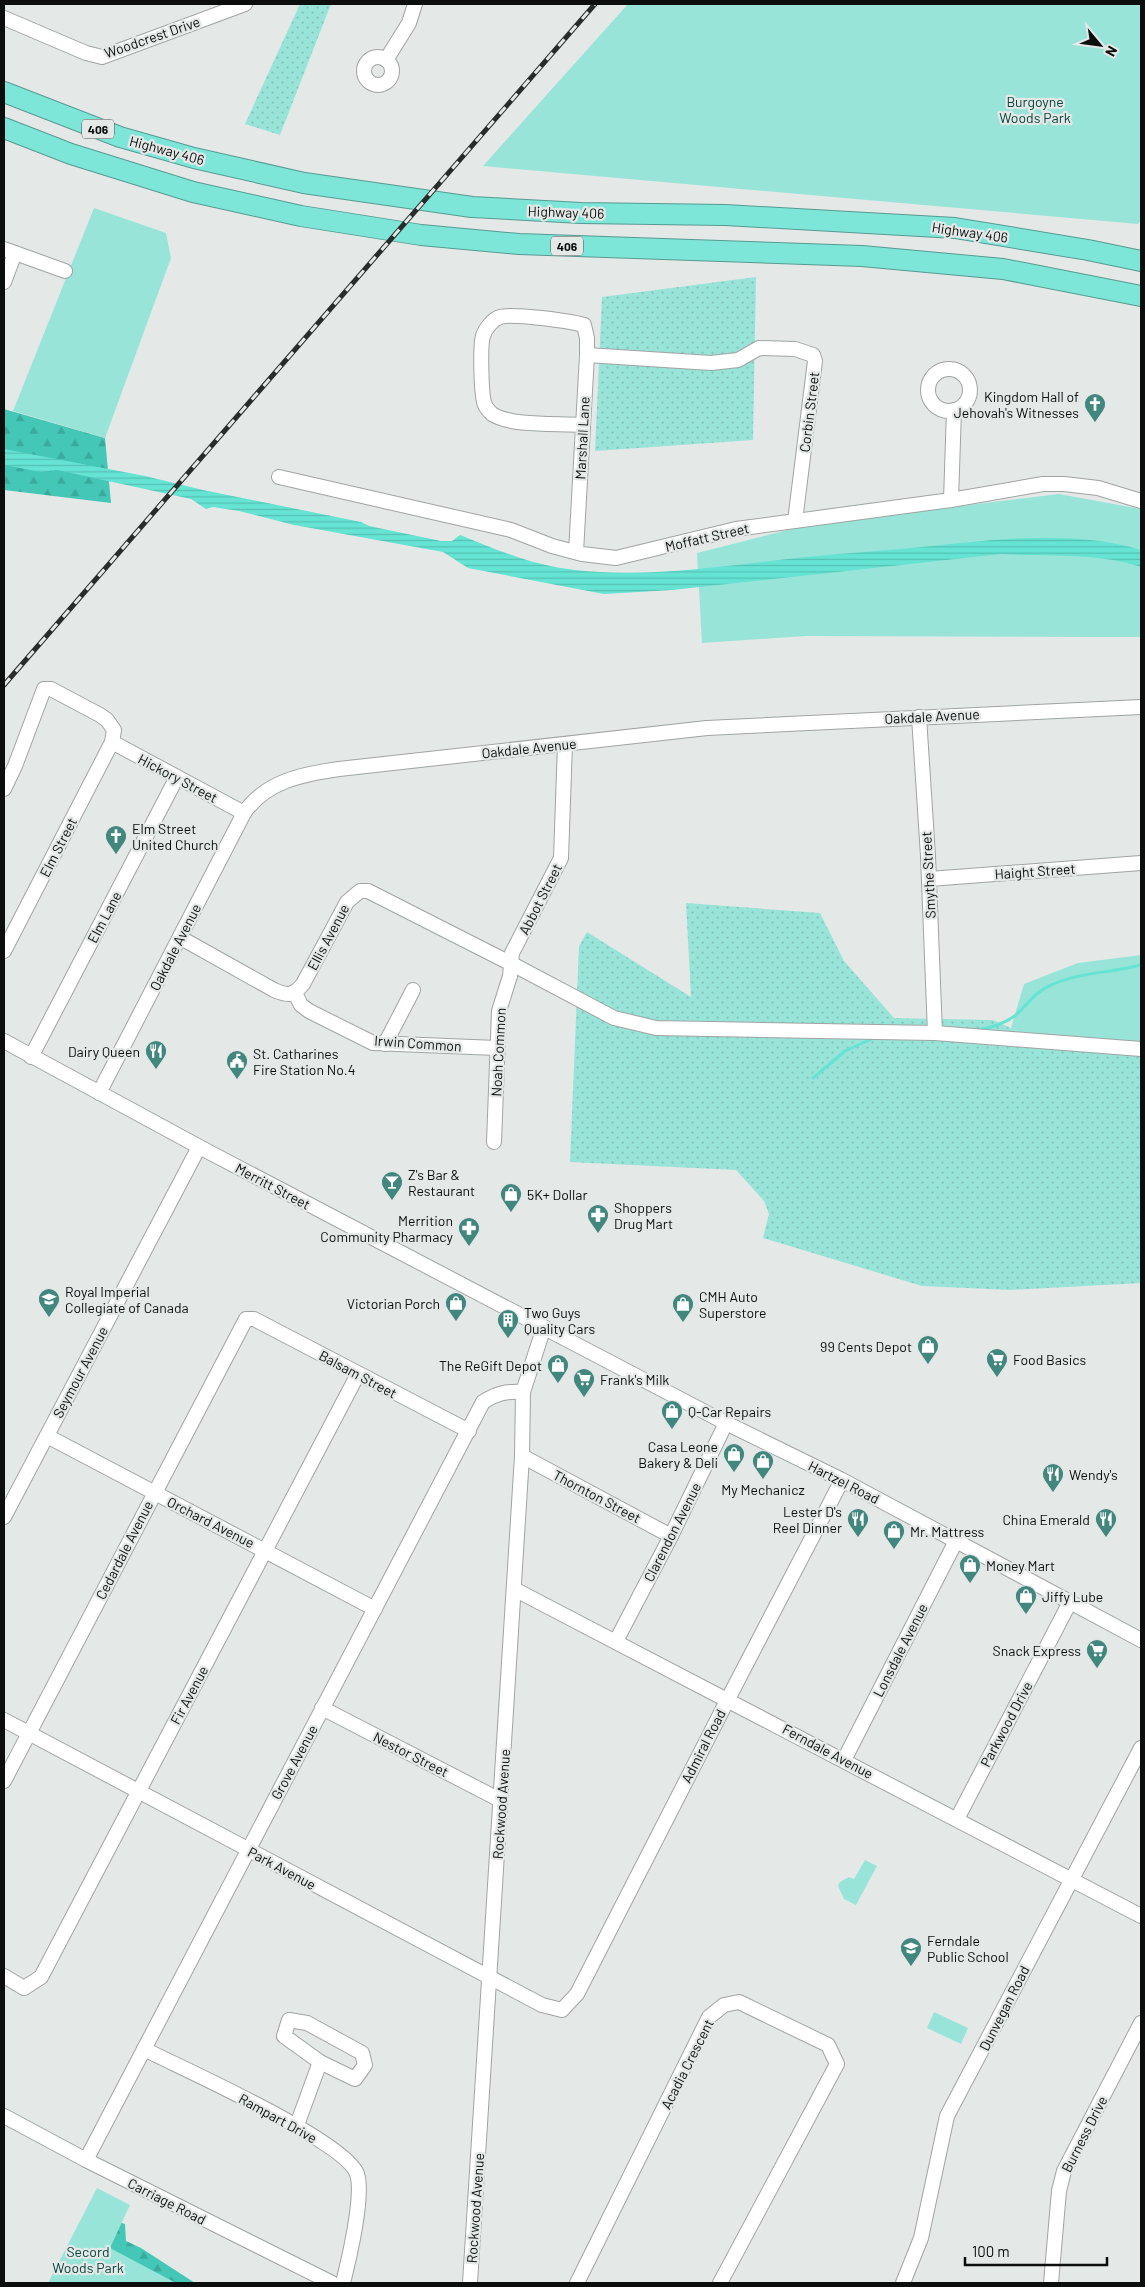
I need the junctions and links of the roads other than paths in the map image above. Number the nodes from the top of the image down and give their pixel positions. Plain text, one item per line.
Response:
1 (245, 4) edge
2 (415, 4) edge
3 (4, 18) edge
4 (386, 60) dead end
5 (4, 92) edge
6 (4, 128) edge
7 (9, 251) edge
8 (1141, 261) edge
9 (64, 270) dead end
10 (4, 282) edge
11 (1141, 296) edge
12 (586, 355) junction
13 (954, 410) dead end
14 (582, 424) junction
15 (279, 477) dead end
16 (951, 500) junction
17 (1141, 501) edge
18 (795, 521) junction
19 (576, 552) junction
20 (1141, 707) edge
21 (919, 717) junction
22 (112, 742) junction
23 (565, 744) junction
24 (177, 777) junction
25 (4, 789) edge
26 (244, 812) junction
27 (1141, 863) edge
28 (929, 879) junction
29 (180, 938) junction
30 (4, 951) edge
31 (510, 963) junction
32 (413, 990) dead end
33 (295, 993) junction
34 (935, 1034) junction
35 (4, 1041) edge
36 (385, 1044) junction
37 (498, 1048) junction
38 (1141, 1049) edge
39 (31, 1057) junction
40 (99, 1093) junction
41 (494, 1142) dead end
42 (199, 1147) junction
43 (246, 1320) joint
44 (544, 1327) junction
45 (358, 1374) junction
46 (523, 1392) junction
47 (726, 1423) junction
48 (469, 1431) junction
49 (47, 1436) junction
50 (522, 1456) junction
51 (842, 1480) junction
52 (154, 1493) junction
53 (4, 1517) edge
54 (671, 1536) junction
55 (956, 1540) junction
56 (266, 1550) junction
57 (514, 1589) junction
58 (1070, 1602) junction
59 (375, 1609) junction
60 (1141, 1640) edge
61 (616, 1642) junction
62 (728, 1699) junction
63 (322, 1708) junction
64 (4, 1720) edge
65 (30, 1733) junction
66 (1141, 1748) edge
67 (844, 1760) junction
68 (4, 1781) edge
69 (139, 1791) junction
70 (500, 1800) junction
71 (957, 1819) junction
72 (247, 1849) junction
73 (1071, 1879) junction
74 (1141, 1916) edge
75 (4, 1976) edge
76 (490, 1977) junction
77 (562, 2010) joint
78 (1141, 2023) edge
79 (144, 2049) junction
80 (320, 2062) junction
81 (4, 2116) edge
82 (297, 2125) junction
83 (86, 2160) junction
84 (332, 2283) edge
85 (344, 2283) edge
86 (470, 2283) edge
87 (577, 2283) edge
88 (720, 2283) edge
89 (903, 2283) edge
90 (1052, 2283) edge

1 - 3 street, Woodcrest Drive
2 - 4 street
5 - 8 highway, Highway 406 / 406
6 - 11 highway, 406
7 - 9 street
7 - 10 street
12 - 14 street, Marshall Lane
12 - 14 street, Marshall Lane
12 - 18 street, Corbin Street
13 - 16 street
14 - 19 street, Marshall Lane
15 - 19 street, Moffatt Street
16 - 17 street, Moffatt Street
16 - 18 street, Moffatt Street
18 - 19 street, Moffatt Street
20 - 21 street, Oakdale Avenue
21 - 23 street, Oakdale Avenue
21 - 28 street, Smythe Street
22 - 24 street, Hickory Street
22 - 25 street
22 - 30 street, Elm Street
23 - 26 street, Oakdale Avenue
23 - 31 street, Abbot Street
24 - 26 street, Hickory Street
24 - 39 street, Elm Lane
26 - 29 street, Oakdale Avenue
27 - 28 street, Haight Street
28 - 34 street, Smythe Street
29 - 33 street
29 - 40 street, Oakdale Avenue
31 - 33 street, Ellis Avenue
31 - 34 street
31 - 37 street, Noah Common
32 - 36 street
33 - 36 street, Irwin Common
34 - 38 street
35 - 39 street, Merritt Street
36 - 37 street, Irwin Common
37 - 41 street, Noah Common
39 - 40 street, Merritt Street
40 - 42 street, Merritt Street
42 - 44 street, Merritt Street
42 - 49 street, Seymour Avenue
43 - 45 street, Balsam Street
43 - 52 street, Cedardale Avenue
44 - 46 street, Rockwood Avenue
44 - 47 street, Hartzel Road
45 - 48 street, Balsam Street
45 - 56 street, Fir Avenue
46 - 48 street, Grove Avenue
46 - 50 street, Rockwood Avenue
47 - 51 street, Hartzel Road
47 - 54 street, Clarendon Avenue
48 - 59 street, Grove Avenue
49 - 52 street, Orchard Avenue
49 - 53 street, Seymour Avenue
50 - 54 street, Thornton Street
50 - 57 street, Rockwood Avenue
51 - 55 street, Hartzel Road
51 - 62 street, Admiral Road
52 - 56 street, Orchard Avenue
52 - 65 street, Cedardale Avenue
54 - 61 street, Clarendon Avenue
55 - 58 street, Hartzel Road
55 - 67 street, Lonsdale Avenue
56 - 59 street, Orchard Avenue
56 - 69 street, Fir Avenue
57 - 61 street, Ferndale Avenue
57 - 70 street, Rockwood Avenue
58 - 60 street, Hartzel Road
58 - 71 street, Parkwood Drive
59 - 63 street, Grove Avenue
61 - 62 street, Ferndale Avenue
62 - 67 street, Ferndale Avenue
62 - 77 street, Admiral Road
63 - 70 street, Nestor Street
63 - 72 street, Grove Avenue
64 - 65 street, Park Avenue
65 - 68 street, Cedardale Avenue
65 - 69 street, Park Avenue
66 - 73 street, Dunvegan Road
67 - 71 street, Ferndale Avenue
69 - 72 street, Park Avenue
69 - 75 street, Fir Avenue
70 - 76 street, Rockwood Avenue
71 - 73 street, Ferndale Avenue
72 - 76 street, Park Avenue
72 - 79 street, Grove Avenue
73 - 74 street, Ferndale Avenue
73 - 89 street, Dunvegan Road
76 - 77 street, Park Avenue
76 - 86 street, Rockwood Avenue
78 - 90 street, Burness Drive
79 - 82 street, Rampart Drive
79 - 83 street, Grove Avenue
80 - 80 street
80 - 82 street
81 - 83 street, Carriage Road
82 - 85 street, Rampart Drive
83 - 84 street, Carriage Road
87 - 88 street, Acadia Crescent

